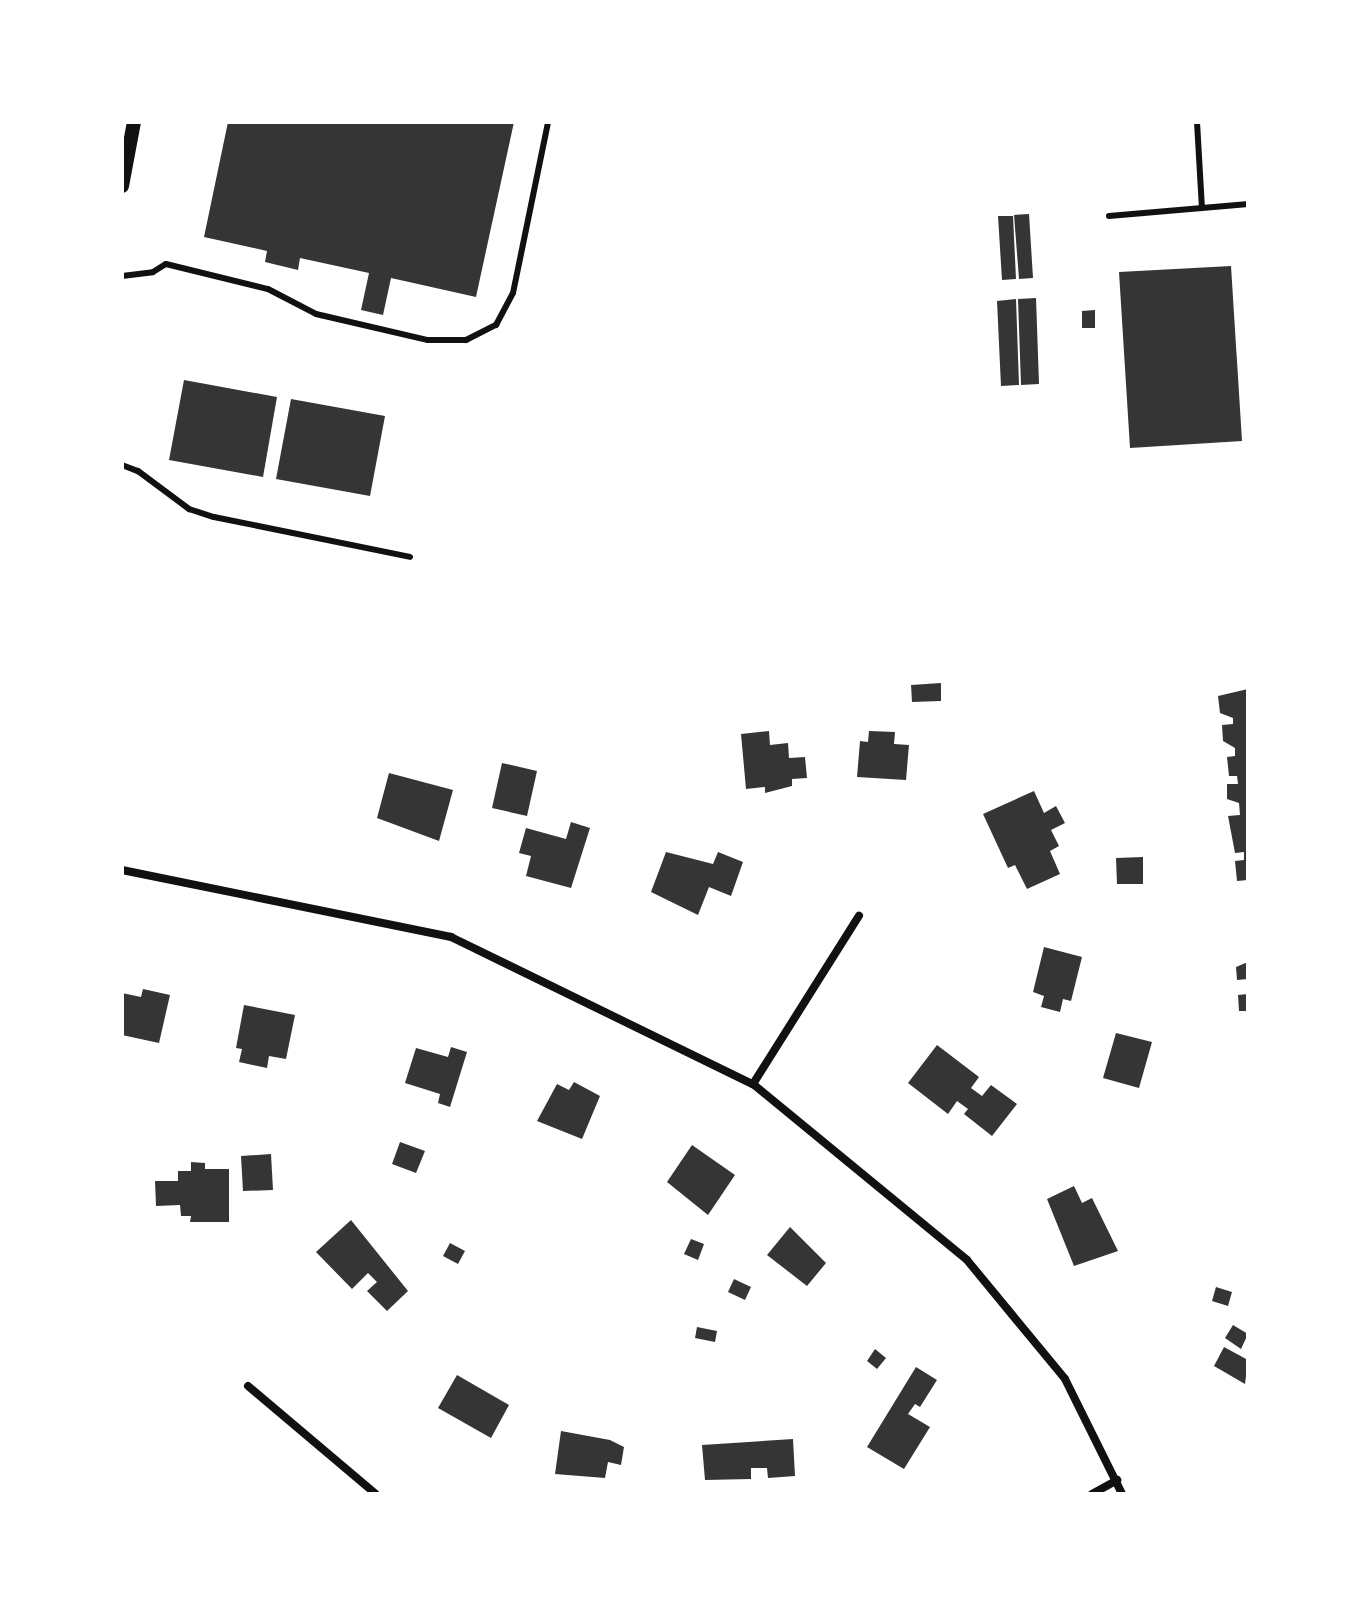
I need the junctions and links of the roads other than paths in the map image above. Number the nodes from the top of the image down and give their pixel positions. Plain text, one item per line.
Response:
1 (134, 122) edge
2 (548, 122) edge
3 (1197, 122) edge
4 (124, 158) edge
5 (122, 186) edge
6 (1248, 204) edge
7 (1202, 208) junction
8 (1109, 216) dead end
9 (122, 276) edge
10 (122, 465) edge
11 (410, 557) dead end
12 (122, 870) edge
13 (859, 916) dead end
14 (753, 1084) junction
15 (248, 1386) dead end
16 (1117, 1480) junction
17 (376, 1494) edge
18 (1092, 1494) edge
19 (1122, 1494) edge

1 - 4 street
2 - 9 lane
3 - 7 lane
4 - 5 street
6 - 7 lane
7 - 8 lane
10 - 11 lane
12 - 14 street
13 - 14 street
14 - 16 street
15 - 17 street
16 - 18 street
16 - 19 street

